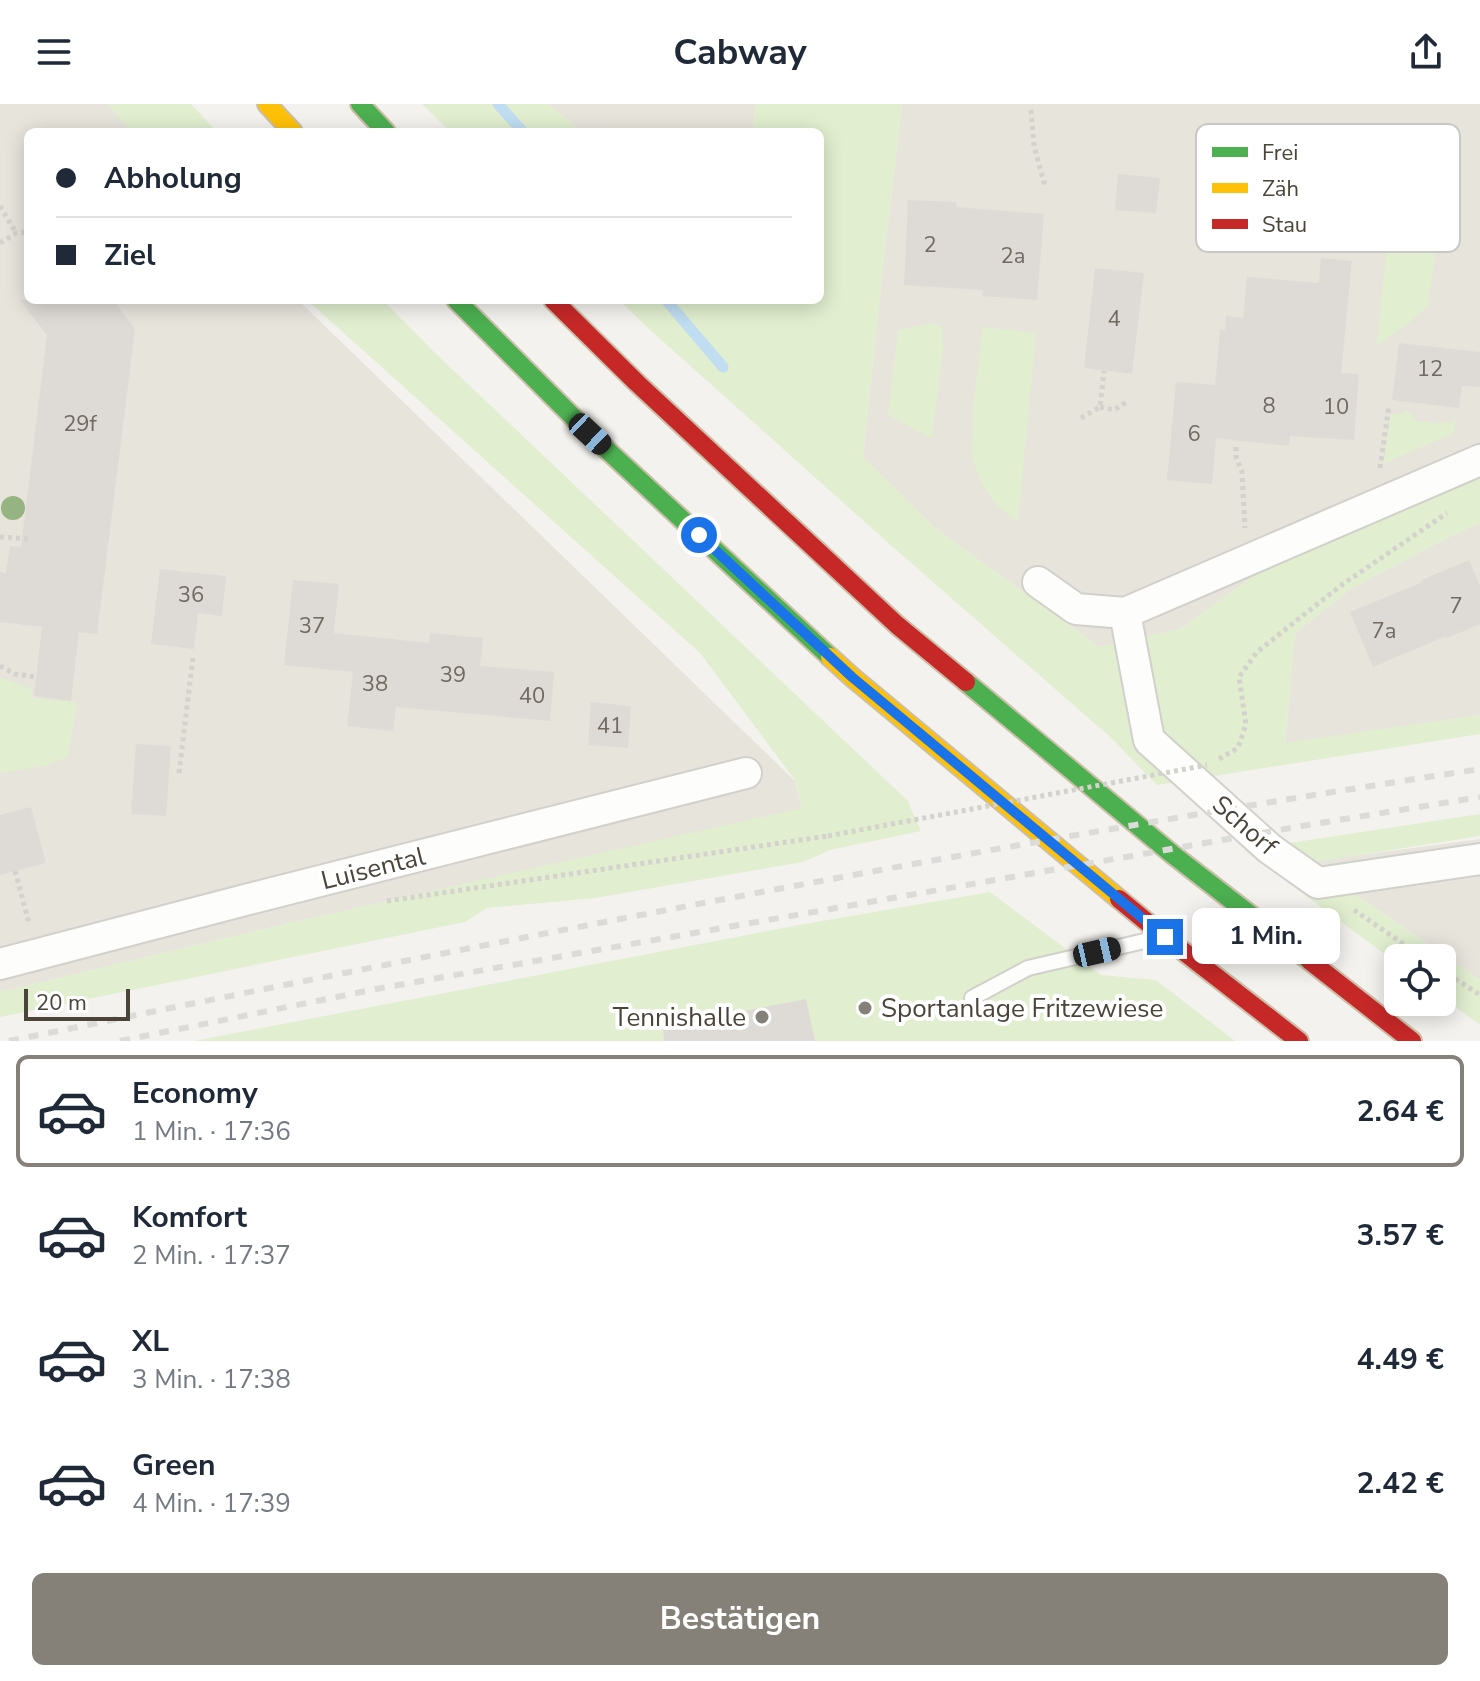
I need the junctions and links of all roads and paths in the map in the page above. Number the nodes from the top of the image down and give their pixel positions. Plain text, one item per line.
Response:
1 (267, 104) edge
2 (360, 104) edge
3 (1031, 110) dead end
4 (289, 128) edge
5 (382, 128) edge
6 (1045, 186) dead end
7 (0, 206) edge
8 (24, 232) edge
9 (16, 233) junction
10 (0, 243) edge
11 (460, 304) edge
12 (557, 304) edge
13 (1104, 371) dead end
14 (1128, 401) dead end
15 (1389, 406) dead end
16 (1100, 407) junction
17 (1081, 418) dead end
18 (1236, 447) dead end
19 (1480, 460) edge
20 (1375, 505) junction
21 (1455, 507) dead end
22 (0, 537) edge
23 (31, 539) dead end
24 (1245, 561) junction
25 (1038, 582) dead end
26 (1125, 613) junction
27 (193, 657) dead end
28 (0, 666) edge
29 (36, 677) dead end
30 (179, 773) dead end
31 (746, 773) dead end
32 (1480, 859) edge
33 (15, 871) dead end
34 (1318, 883) junction
35 (375, 903) dead end
36 (1165, 937) junction
37 (1403, 944) edge
38 (38, 954) junction
39 (0, 964) edge
40 (1456, 979) edge
41 (1480, 995) edge
42 (972, 998) dead end
43 (1299, 1041) edge
44 (1412, 1041) edge

1 - 4 highway
2 - 5 highway
3 - 6 path
7 - 9 path
8 - 9 path
9 - 10 path
11 - 36 highway
12 - 44 highway
13 - 16 path
14 - 16 path
15 - 20 path
16 - 17 path
18 - 24 path
19 - 20 street
20 - 24 street
21 - 35 path, bridge
22 - 23 path
24 - 26 street
25 - 26 street
26 - 34 street, Schorf
27 - 30 path
28 - 29 path
31 - 38 street, Luisental
32 - 34 street
33 - 38 path
34 - 37 path
36 - 42 lane
36 - 43 highway
38 - 39 street, Luisental
40 - 41 path

